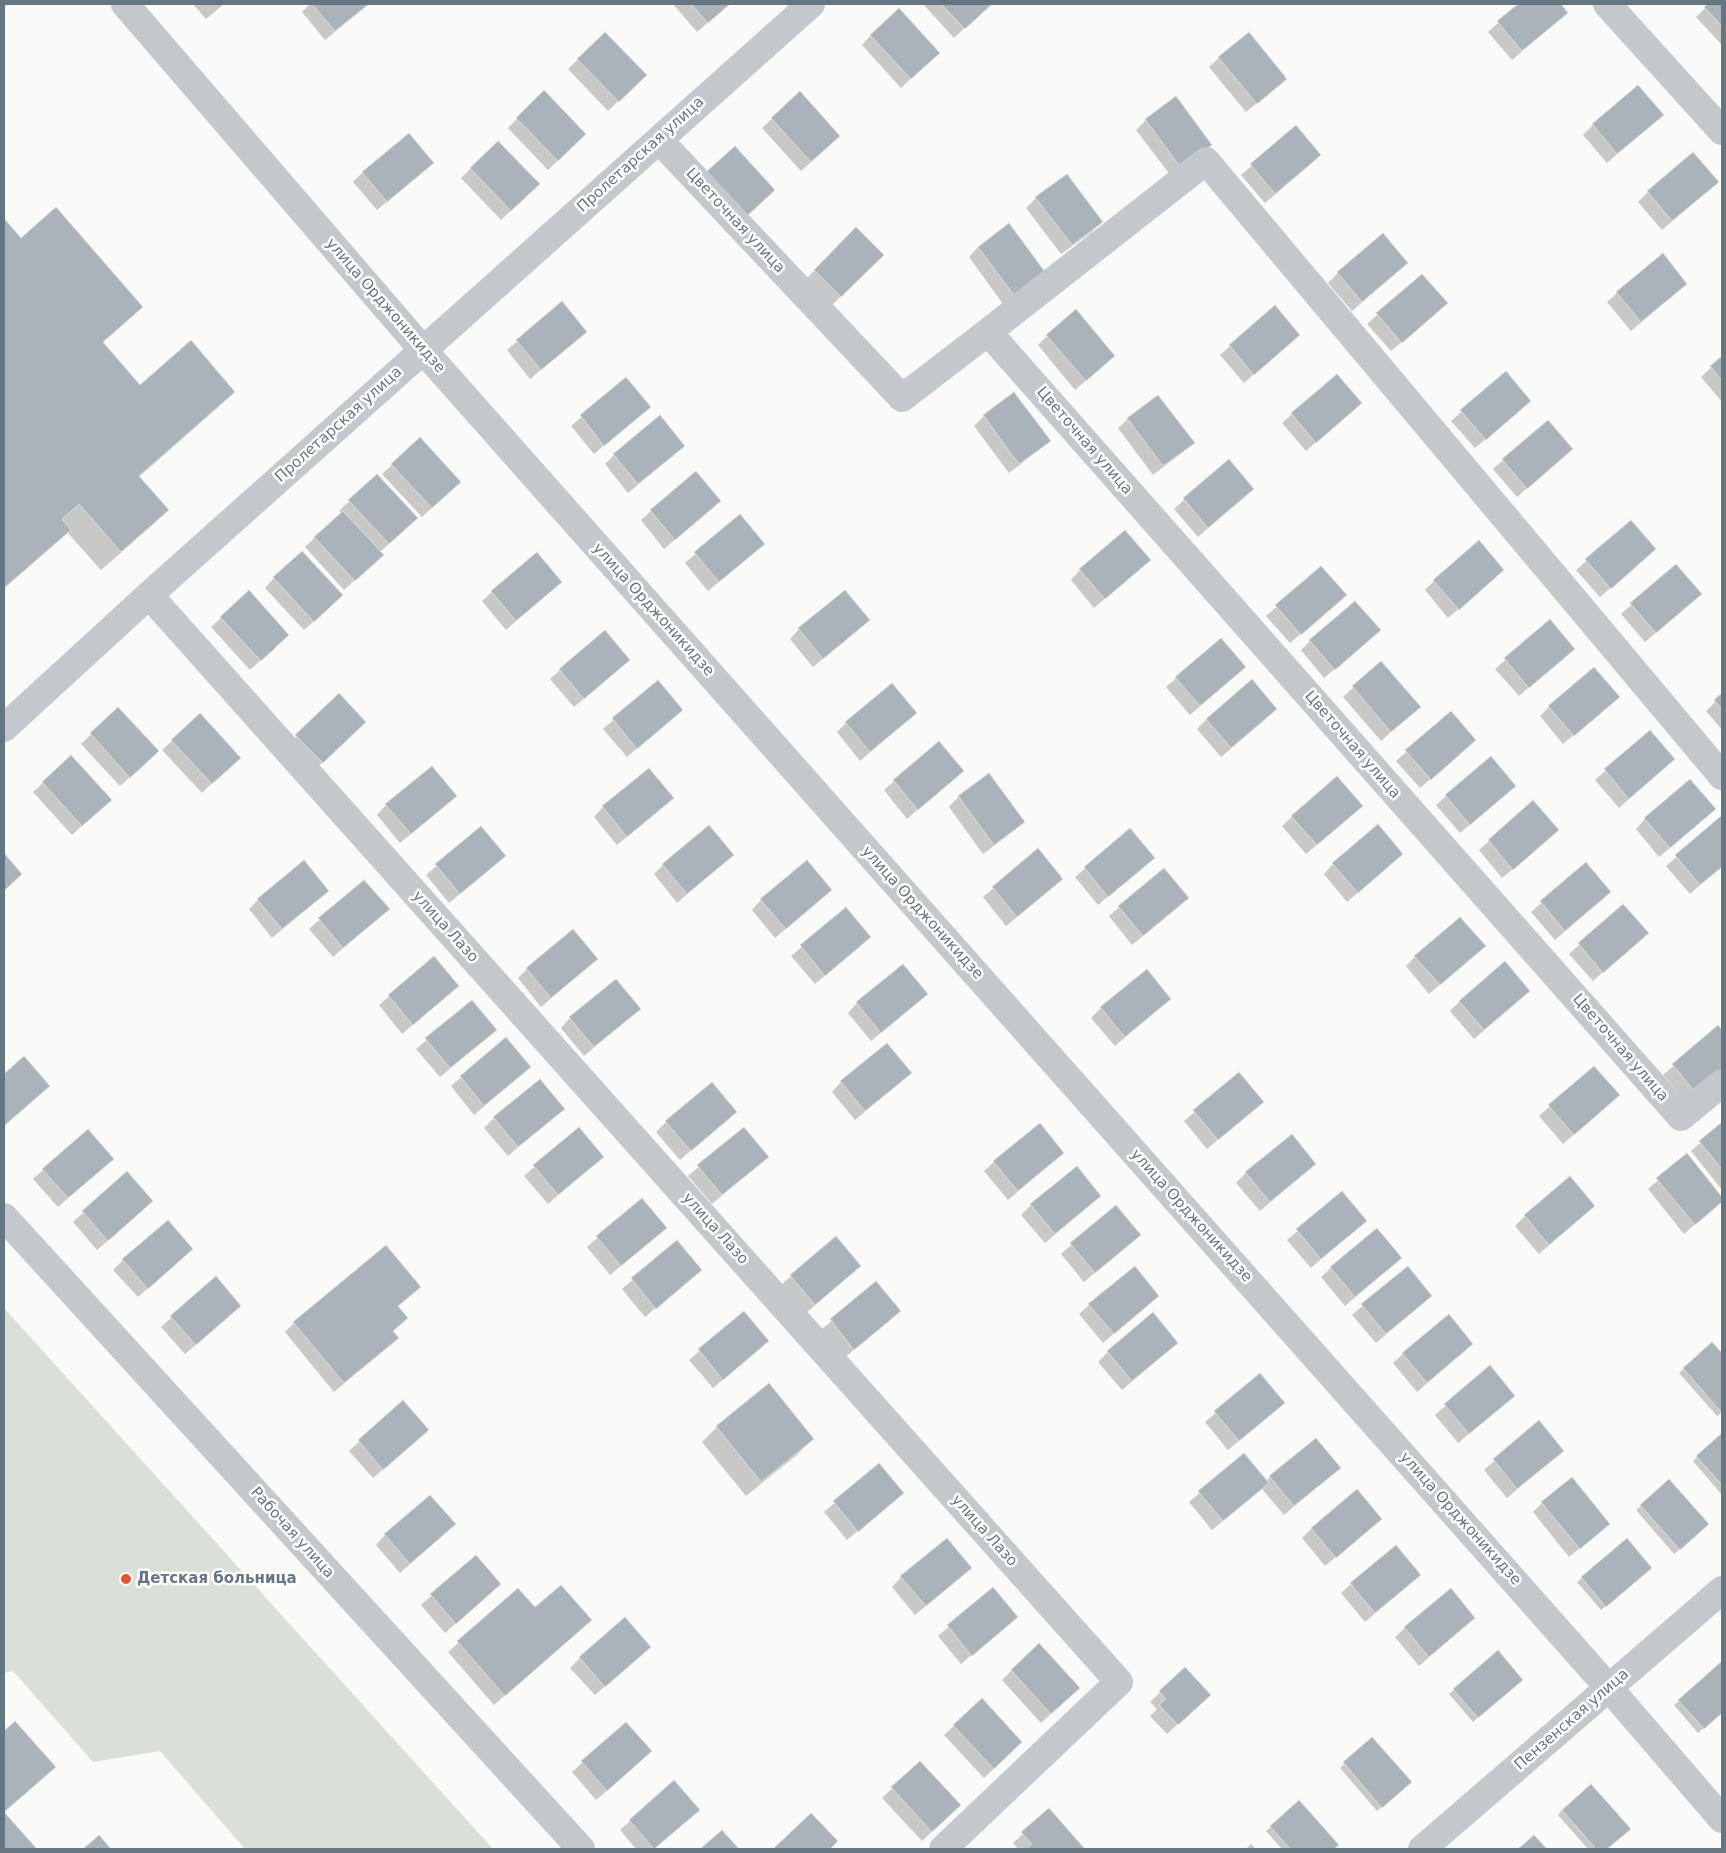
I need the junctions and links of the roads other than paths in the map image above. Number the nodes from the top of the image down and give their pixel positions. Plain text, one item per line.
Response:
1 (125, 4) edge
2 (811, 4) edge
3 (1607, 4) edge
4 (1722, 131) edge
5 (659, 140) junction
6 (988, 332) junction
7 (423, 350) junction
8 (149, 595) junction
9 (4, 728) edge
10 (1722, 776) edge
11 (1722, 1083) edge
12 (4, 1217) edge
13 (1722, 1590) edge
14 (1610, 1688) junction
15 (1722, 1819) edge
16 (581, 1849) edge
17 (943, 1849) edge
18 (1422, 1849) edge

1 - 7 street, улица Орджоникидзе
2 - 5 street, Пролетарская улица
3 - 4 street
5 - 6 street, Цветочная улица
5 - 7 street, Пролетарская улица
6 - 10 street, Цветочная улица
6 - 11 street, Цветочная улица
7 - 8 street, Пролетарская улица
7 - 14 street, улица Орджоникидзе
8 - 9 street, Пролетарская улица
8 - 17 street, улица Лазо
12 - 16 street, Рабочая улица
13 - 14 street, Пензенская улица
14 - 15 street, улица Орджоникидзе
14 - 18 street, Пензенская улица

